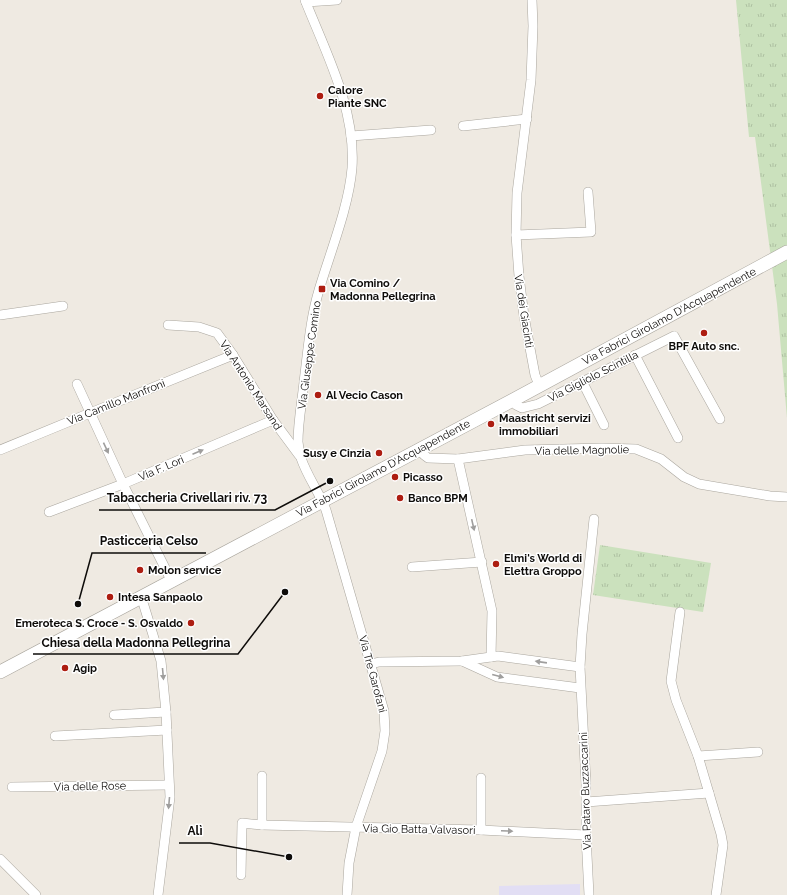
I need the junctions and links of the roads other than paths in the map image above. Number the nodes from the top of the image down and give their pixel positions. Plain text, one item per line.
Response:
1 (337, 0) edge
2 (532, 0) edge
3 (306, 1) edge
4 (527, 119) junction
5 (463, 126) dead end
6 (430, 130) dead end
7 (351, 136) junction
8 (588, 192) dead end
9 (516, 235) junction
10 (787, 252) edge
11 (62, 306) dead end
12 (0, 315) edge
13 (168, 325) dead end
14 (233, 355) junction
15 (635, 355) junction
16 (582, 381) junction
17 (76, 384) dead end
18 (539, 385) junction
19 (513, 400) junction
20 (90, 413) junction
21 (720, 419) dead end
22 (273, 420) junction
23 (604, 425) dead end
24 (678, 438) dead end
25 (420, 449) junction
26 (0, 450) edge
27 (301, 457) junction
28 (458, 459) junction
29 (123, 484) junction
30 (787, 497) edge
31 (322, 501) junction
32 (48, 512) dead end
33 (594, 519) dead end
34 (482, 562) junction
35 (412, 567) dead end
36 (171, 580) junction
37 (141, 596) junction
38 (680, 612) dead end
39 (491, 657) junction
40 (462, 661) junction
41 (371, 664) junction
42 (580, 667) junction
43 (0, 672) edge
44 (580, 688) junction
45 (166, 712) junction
46 (114, 715) dead end
47 (166, 730) junction
48 (55, 736) dead end
49 (758, 752) dead end
50 (698, 756) junction
51 (262, 776) dead end
52 (481, 778) dead end
53 (169, 785) junction
54 (12, 787) dead end
55 (709, 793) junction
56 (586, 802) junction
57 (262, 825) junction
58 (356, 827) junction
59 (481, 830) junction
60 (586, 835) junction
61 (0, 859) edge
62 (241, 875) dead end
63 (36, 895) edge
64 (158, 895) edge
65 (347, 895) edge
66 (589, 895) edge
67 (717, 895) edge

1 - 3 street
2 - 4 street, Via dei Giacinti
3 - 7 street, Via Giuseppe Comino
4 - 5 street
4 - 9 street, Via dei Giacinti
6 - 7 street
7 - 27 street, Via Giuseppe Comino
8 - 9 street
9 - 18 street, Via dei Giacinti
10 - 18 main road, Via Fabrici Girolamo D'Acquapendente
11 - 12 street
13 - 14 street, Via Antonio Marsand
14 - 20 street, Via Camillo Manfroni
14 - 22 street, Via Antonio Marsand
15 - 16 street, Via Gigliolo Scintilla
15 - 21 street, Via Gigliolo Scintilla
15 - 24 street
16 - 19 street, Via Gigliolo Scintilla
16 - 23 street
17 - 20 street
18 - 19 main road, Via Fabrici Girolamo D'Acquapendente
19 - 25 main road, Via Fabrici Girolamo D'Acquapendente
20 - 26 street, Via Camillo Manfroni
20 -> 29 street
22 - 27 street, Via Antonio Marsand
29 -> 22 street, Via F. Lori
25 - 28 street, Via delle Magnolie
25 - 31 main road, Via Fabrici Girolamo D'Acquapendente
27 - 31 street, Via Giuseppe Comino
28 - 30 street, Via delle Magnolie
28 -> 34 street
29 - 32 street, Via F. Lori
29 - 36 street
31 - 36 main road, Via Fabrici Girolamo D'Acquapendente
31 - 41 street, Via Tre Garofani
33 - 42 street, Via Pataro Buzzaccarini
34 - 35 street
34 - 39 street
36 - 37 main road, Via Fabrici Girolamo D'Acquapendente
37 - 43 main road, Via Fabrici Girolamo D'Acquapendente
37 -> 45 street
38 - 50 street
39 - 40 street
42 -> 39 street
40 - 41 street
40 -> 44 street
41 - 58 street, Via Tre Garofani
42 - 44 street, Via Pataro Buzzaccarini
44 - 56 street, Via Pataro Buzzaccarini
45 - 46 street
45 - 47 street
47 - 48 street
47 - 53 street
49 - 50 street
50 - 55 street
51 - 57 street
52 - 59 street, Via Gio Batta Valvasori
53 - 54 street, Via delle Rose
53 -> 64 street
55 - 56 street
55 - 67 street
56 - 60 street, Via Pataro Buzzaccarini
57 - 58 street, Via Gio Batta Valvasori
57 - 62 street, Via Gio Batta Valvasori
58 - 59 street, Via Gio Batta Valvasori
58 - 65 street, Via Tre Garofani
59 -> 60 street, Via Gio Batta Valvasori
60 - 66 street, Via Pataro Buzzaccarini
61 - 63 street

